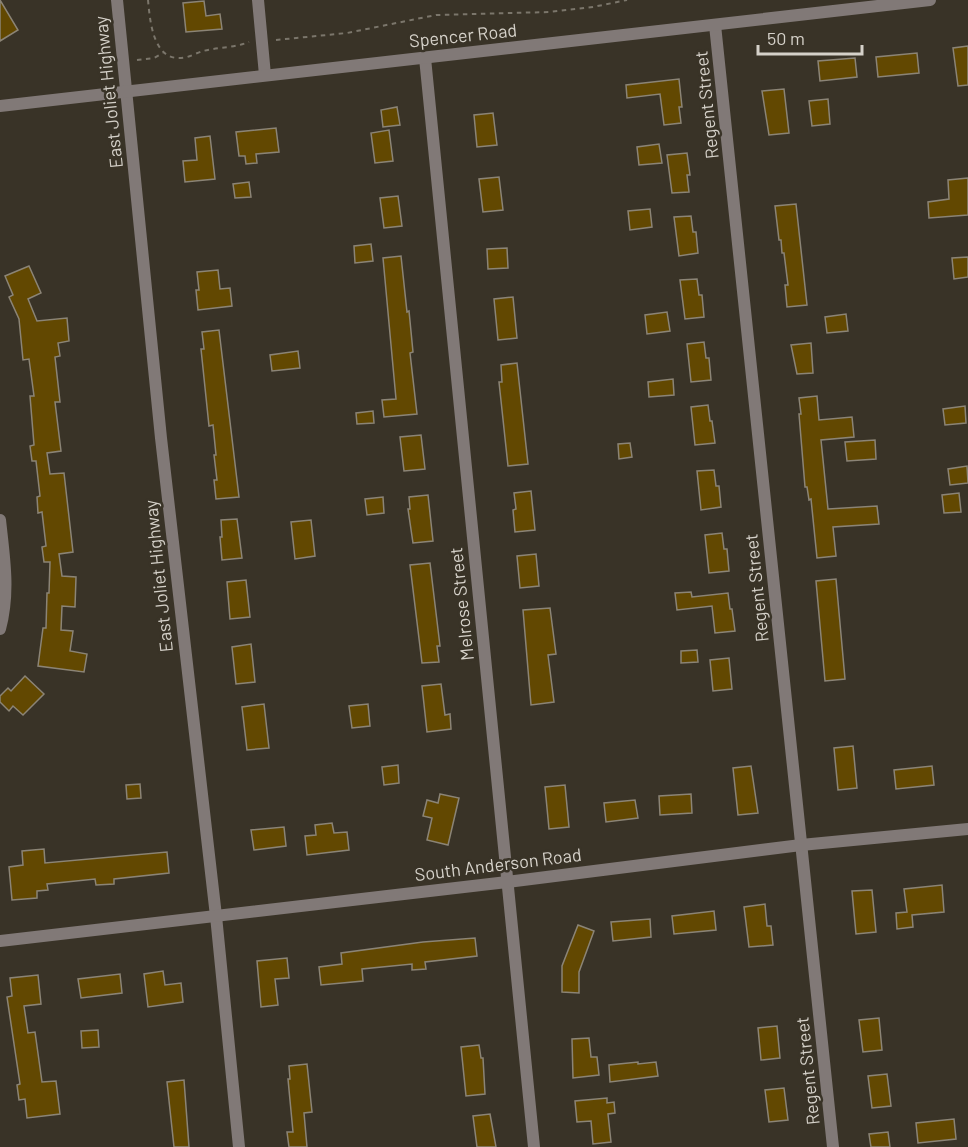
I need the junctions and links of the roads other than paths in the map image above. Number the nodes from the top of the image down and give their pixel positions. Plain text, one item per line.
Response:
1 (117, 0) edge
2 (258, 0) edge
3 (930, 0) edge
4 (716, 25) junction
5 (425, 58) junction
6 (266, 75) junction
7 (126, 90) junction
8 (0, 106) edge
9 (0, 520) edge
10 (0, 629) edge
11 (968, 829) edge
12 (801, 845) junction
13 (507, 882) junction
14 (216, 916) junction
15 (0, 940) edge
16 (239, 1147) edge
17 (534, 1147) edge
18 (833, 1147) edge

1 - 7 street, East Joliet Highway
2 - 6 street
3 - 4 street, Spencer Road
4 - 5 street, Spencer Road
4 - 12 street, Regent Street
5 - 6 street, Spencer Road
5 - 13 street, Melrose Street
6 - 7 street, Spencer Road
7 - 8 street, Spencer Road
7 - 14 street, East Joliet Highway
9 - 10 street
11 - 12 street, South Anderson Road
12 - 13 street, South Anderson Road
12 - 18 street, Regent Street
13 - 14 street, South Anderson Road
13 - 17 street, Melrose Street
14 - 15 street, South Anderson Road
14 - 16 street, East Joliet Highway

